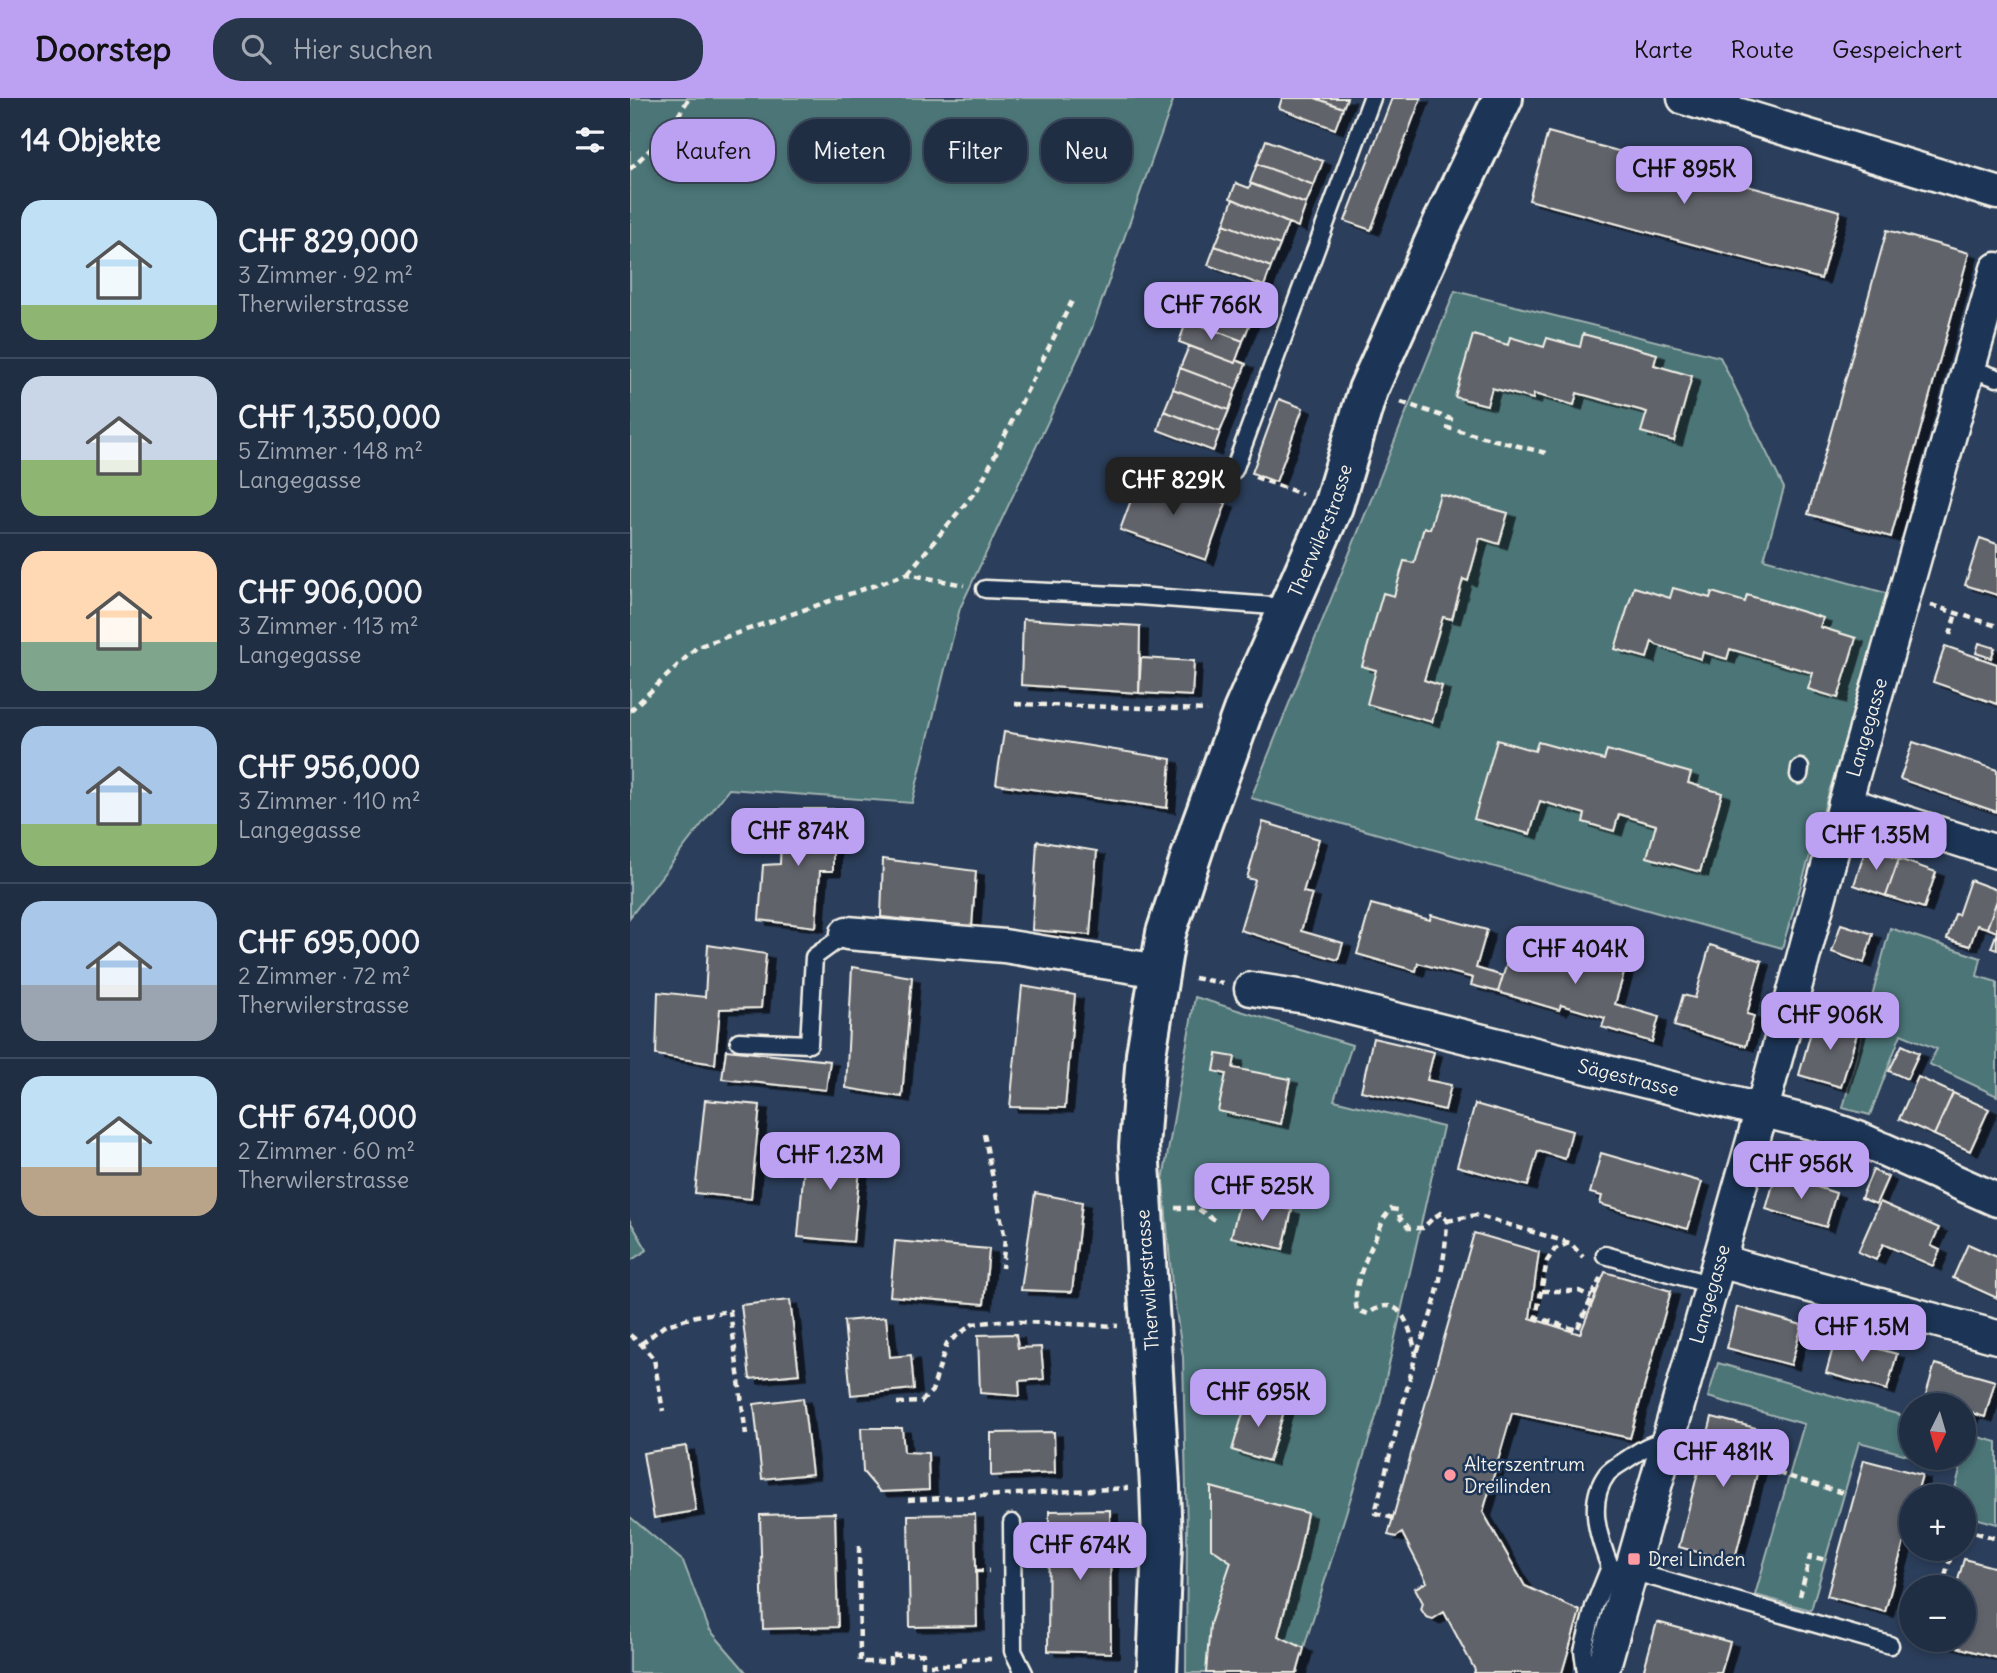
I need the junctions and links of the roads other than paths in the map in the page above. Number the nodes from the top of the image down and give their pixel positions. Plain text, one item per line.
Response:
1 (1372, 98) edge
2 (1503, 98) edge
3 (1684, 98) edge
4 (1997, 193) edge
5 (1997, 269) edge
6 (1983, 373) edge
7 (1234, 470) road end
8 (985, 589) road end
9 (1290, 607) junction
10 (1845, 803) junction
11 (1997, 852) edge
12 (847, 933) joint
13 (1159, 971) junction
14 (1251, 989) road end
15 (739, 1041) dead end
16 (1762, 1109) junction
17 (1997, 1200) edge
18 (1605, 1262) road end
19 (1715, 1273) junction
20 (1997, 1336) edge
21 (1668, 1441) junction
22 (1012, 1523) dead end
23 (1620, 1569) junction
24 (1890, 1645) dead end
25 (1024, 1673) edge
26 (1157, 1673) edge
27 (1586, 1673) edge
28 (1602, 1673) edge

1 - 7 lane
2 - 9 main road, Therwilerstrasse
3 - 4 street
5 - 6 street, Langegasse
6 - 10 street, Langegasse
8 - 9 lane
9 - 13 main road, Therwilerstrasse
10 - 11 street
10 - 16 street, Langegasse
12 - 13 street
12 - 15 lane
13 - 26 main road, Therwilerstrasse
14 - 16 street, Sägestrasse
16 - 17 street, Sägestrasse
16 - 19 street, Langegasse
18 - 19 lane
19 - 20 street
19 - 21 street, Langegasse
21 - 23 street, Langegasse
21 - 23 lane
22 - 25 lane
23 - 24 lane
23 - 27 lane
23 - 28 street, Langegasse

